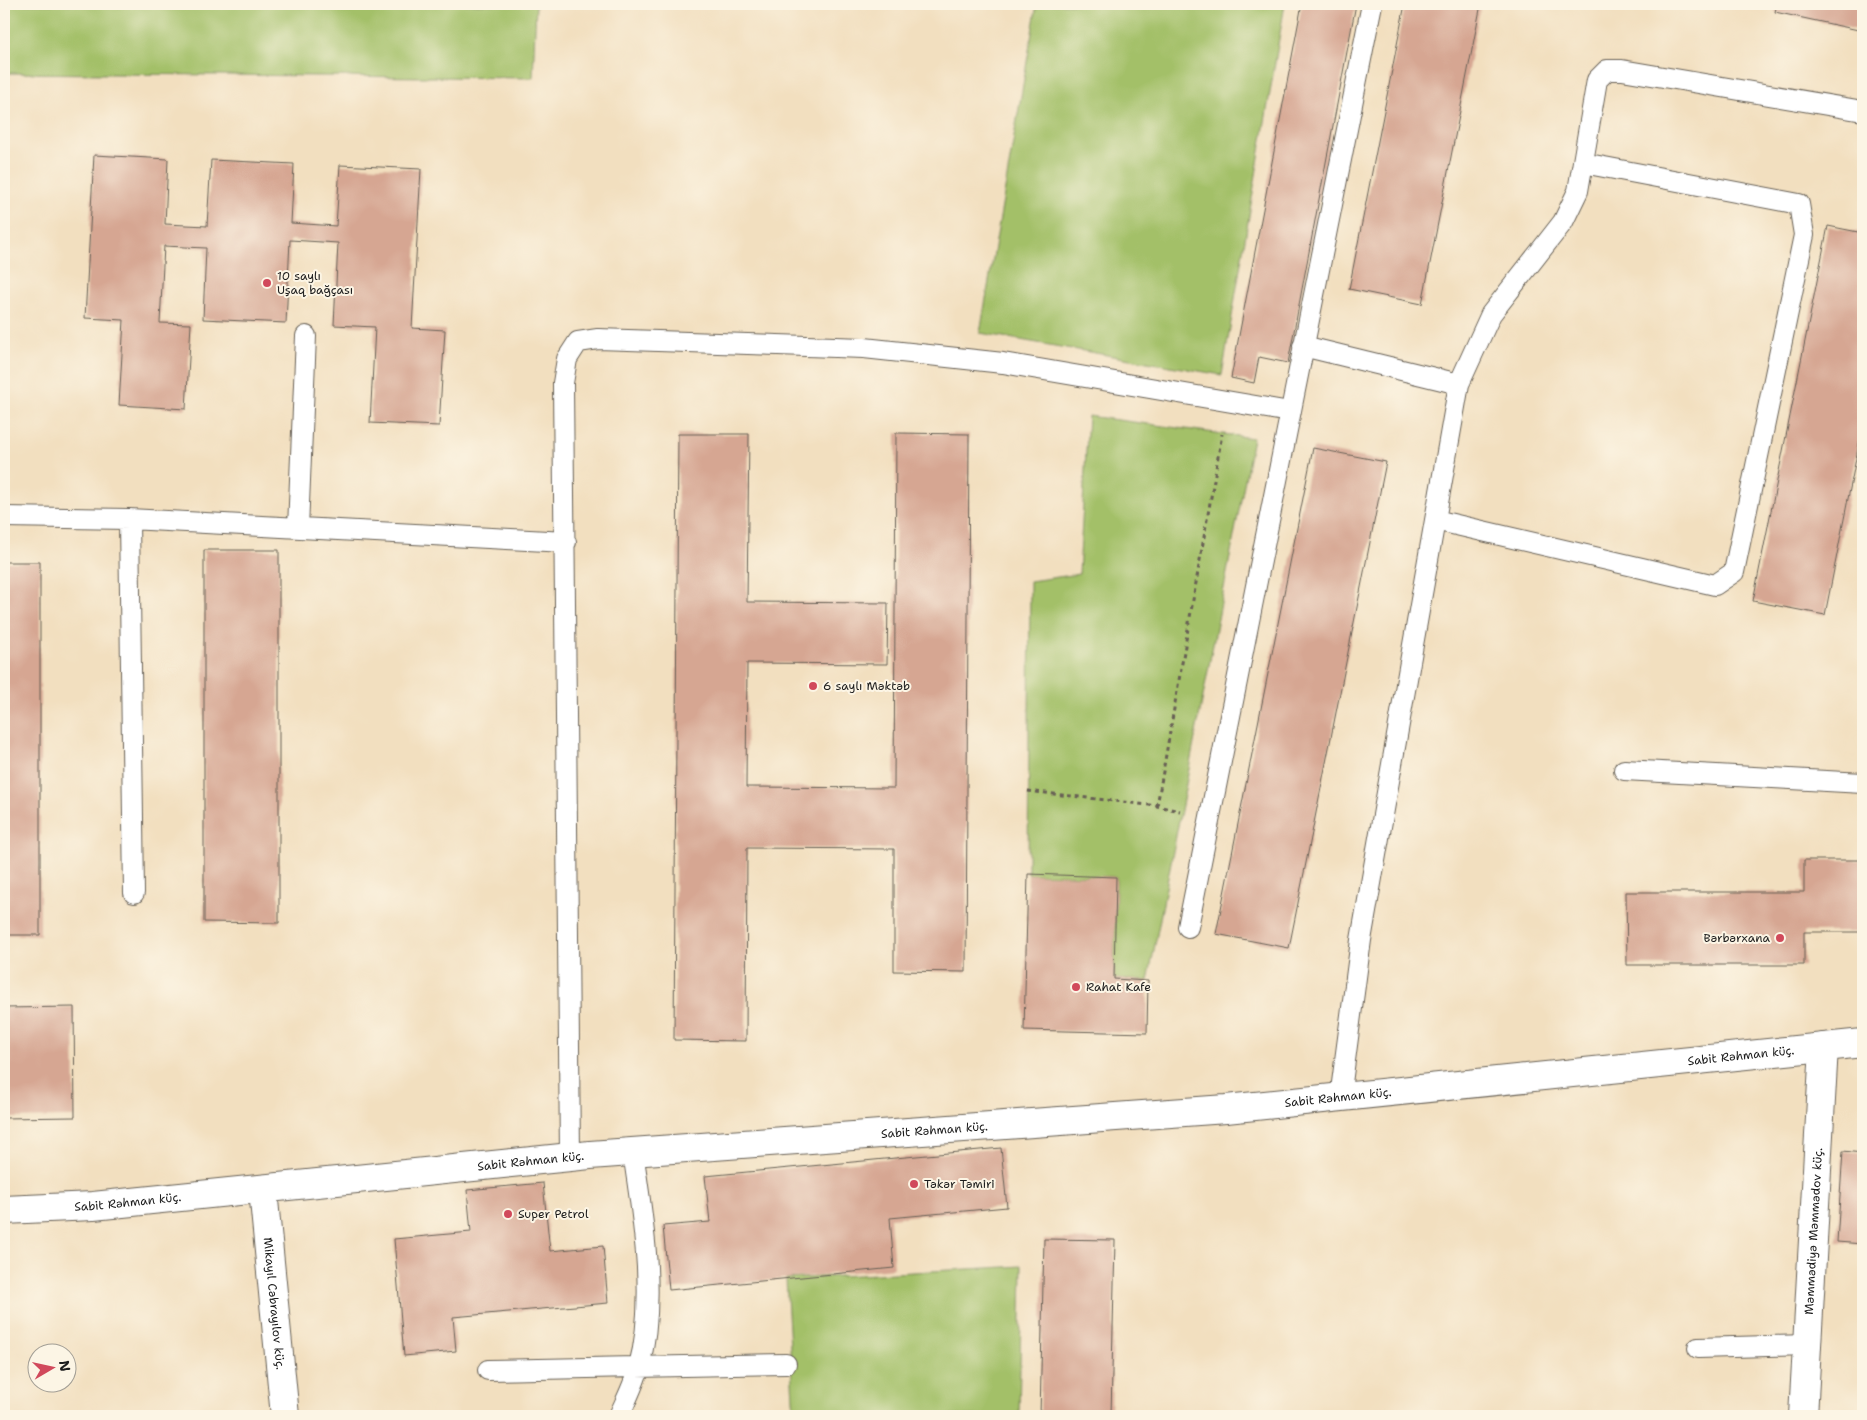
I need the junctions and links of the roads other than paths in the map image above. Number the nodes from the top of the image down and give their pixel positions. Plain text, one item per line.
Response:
1 (1372, 4) edge
2 (1863, 111) edge
3 (1583, 163) junction
4 (306, 336) dead end
5 (1303, 346) junction
6 (1459, 384) junction
7 (1290, 412) junction
8 (4, 517) edge
9 (129, 518) junction
10 (1435, 520) junction
11 (298, 528) junction
12 (566, 542) junction
13 (1624, 770) dead end
14 (1863, 783) edge
15 (134, 893) dead end
16 (1188, 927) dead end
17 (1863, 1043) edge
18 (1824, 1048) junction
19 (1340, 1098) junction
20 (633, 1152) junction
21 (570, 1157) junction
22 (263, 1190) junction
23 (4, 1210) edge
24 (1807, 1345) junction
25 (1698, 1348) dead end
26 (786, 1364) dead end
27 (639, 1367) junction
28 (488, 1370) dead end
29 (286, 1416) edge
30 (619, 1416) edge
31 (1803, 1416) edge

1 - 5 lane
2 - 3 lane
3 - 6 lane
3 - 10 lane
4 - 11 lane
5 - 6 lane
5 - 7 lane
6 - 10 lane
7 - 12 lane
7 - 16 lane
8 - 9 lane
9 - 11 lane
9 - 15 lane
10 - 19 lane
11 - 12 lane
12 - 21 lane
13 - 14 lane
17 - 18 main road, Sabit Rəhman küç.
18 - 19 main road, Sabit Rəhman küç.
18 - 24 main road, Məmmədiyə Məmmədov küç.
19 - 20 main road, Sabit Rəhman küç.
20 - 21 main road, Sabit Rəhman küç.
20 - 27 lane
21 - 22 main road, Sabit Rəhman küç.
22 - 23 main road, Sabit Rəhman küç.
22 - 29 main road, Mikayıl Cəbrayılov küç.
24 - 25 lane
24 - 31 main road, Məmmədiyə Məmmədov küç.
26 - 27 lane
27 - 28 lane
27 - 30 lane

